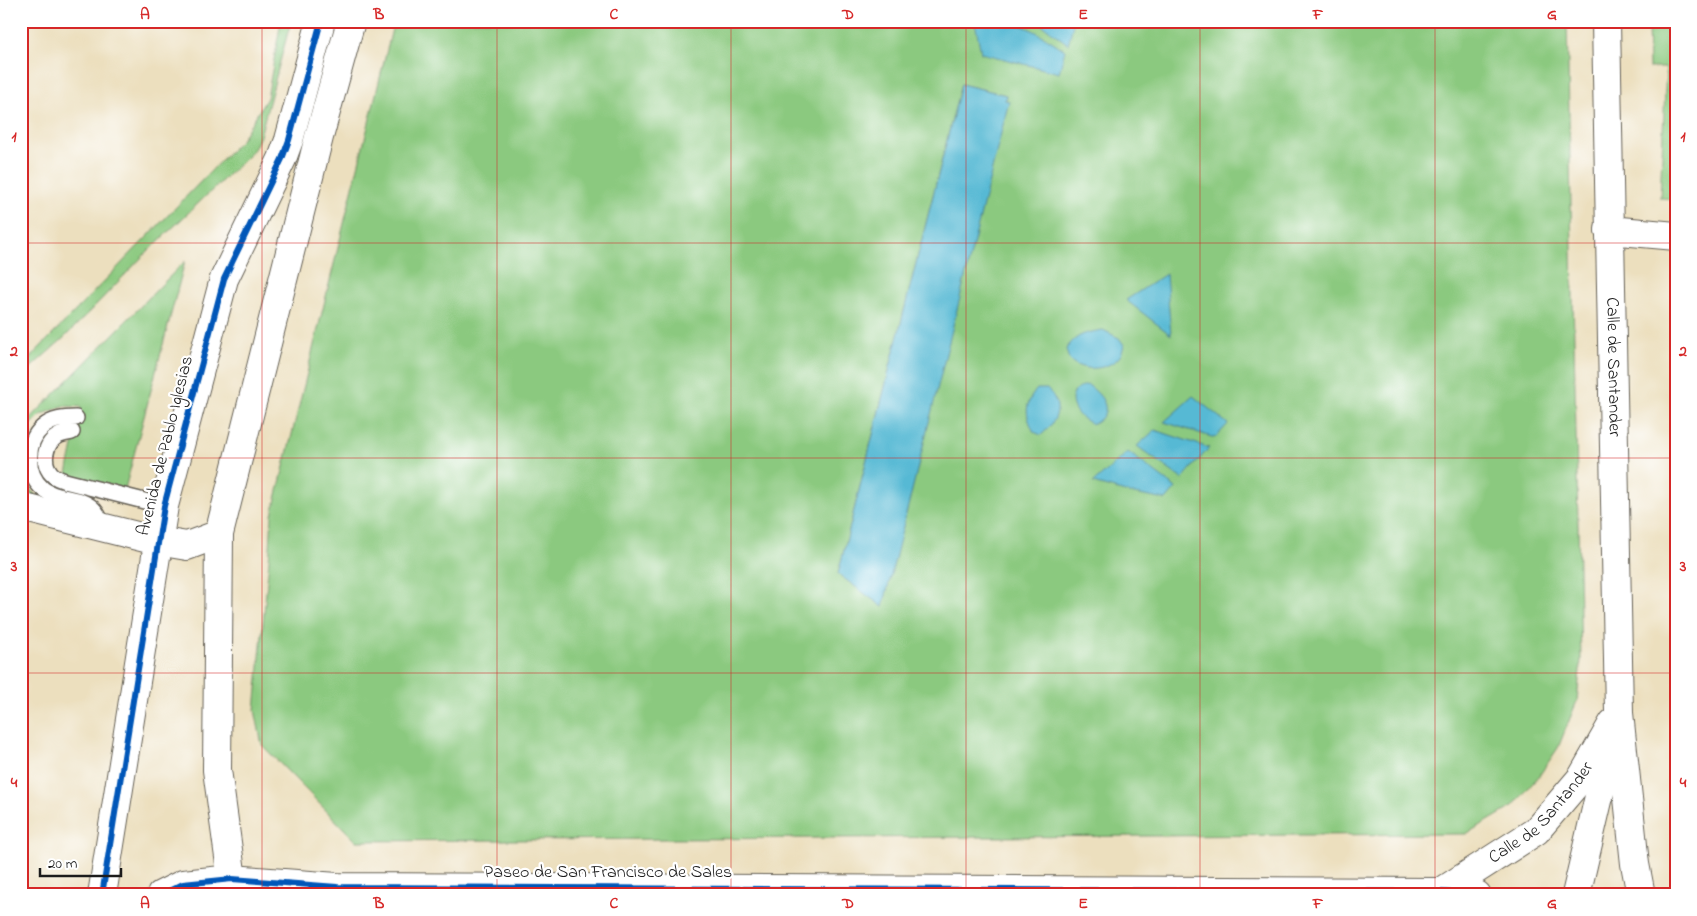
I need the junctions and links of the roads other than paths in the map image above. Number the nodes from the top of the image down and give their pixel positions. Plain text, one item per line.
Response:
1 (321, 21) edge
2 (351, 21) edge
3 (1606, 21) edge
4 (1609, 230) junction
5 (1676, 236) edge
6 (164, 506) junction
7 (21, 507) edge
8 (104, 528) junction
9 (219, 534) junction
10 (157, 541) junction
11 (1619, 713) junction
12 (232, 887) edge
13 (523, 891) edge
14 (566, 891) edge
15 (681, 892) edge
16 (737, 892) edge
17 (1441, 892) junction
18 (1316, 893) edge
19 (102, 895) edge
20 (162, 895) edge
21 (1477, 895) edge
22 (1576, 895) edge
23 (1641, 895) edge

1 - 6 street, Avenida de Pablo Iglesias
2 - 9 street
3 - 4 street, Calle de Santander
4 - 5 street
4 - 11 street, Calle de Santander
6 - 8 lane
6 - 10 street, Avenida de Pablo Iglesias
7 - 8 street
8 - 10 street
9 - 10 street
9 - 12 street
10 - 19 street, Avenida de Pablo Iglesias
11 - 17 street, Calle de Santander
11 - 22 street, Calle de Santander
11 - 23 street, Calle de Santander
12 - 13 street, Paseo de San Francisco de Sales
12 - 20 street, Paseo de San Francisco de Sales
13 - 14 street, Paseo de San Francisco de Sales
14 - 15 street, Paseo de San Francisco de Sales
15 - 16 street, Paseo de San Francisco de Sales
16 - 18 street, Paseo de San Francisco de Sales
17 - 18 street, Paseo de San Francisco de Sales
17 - 21 street, Paseo de San Francisco de Sales

